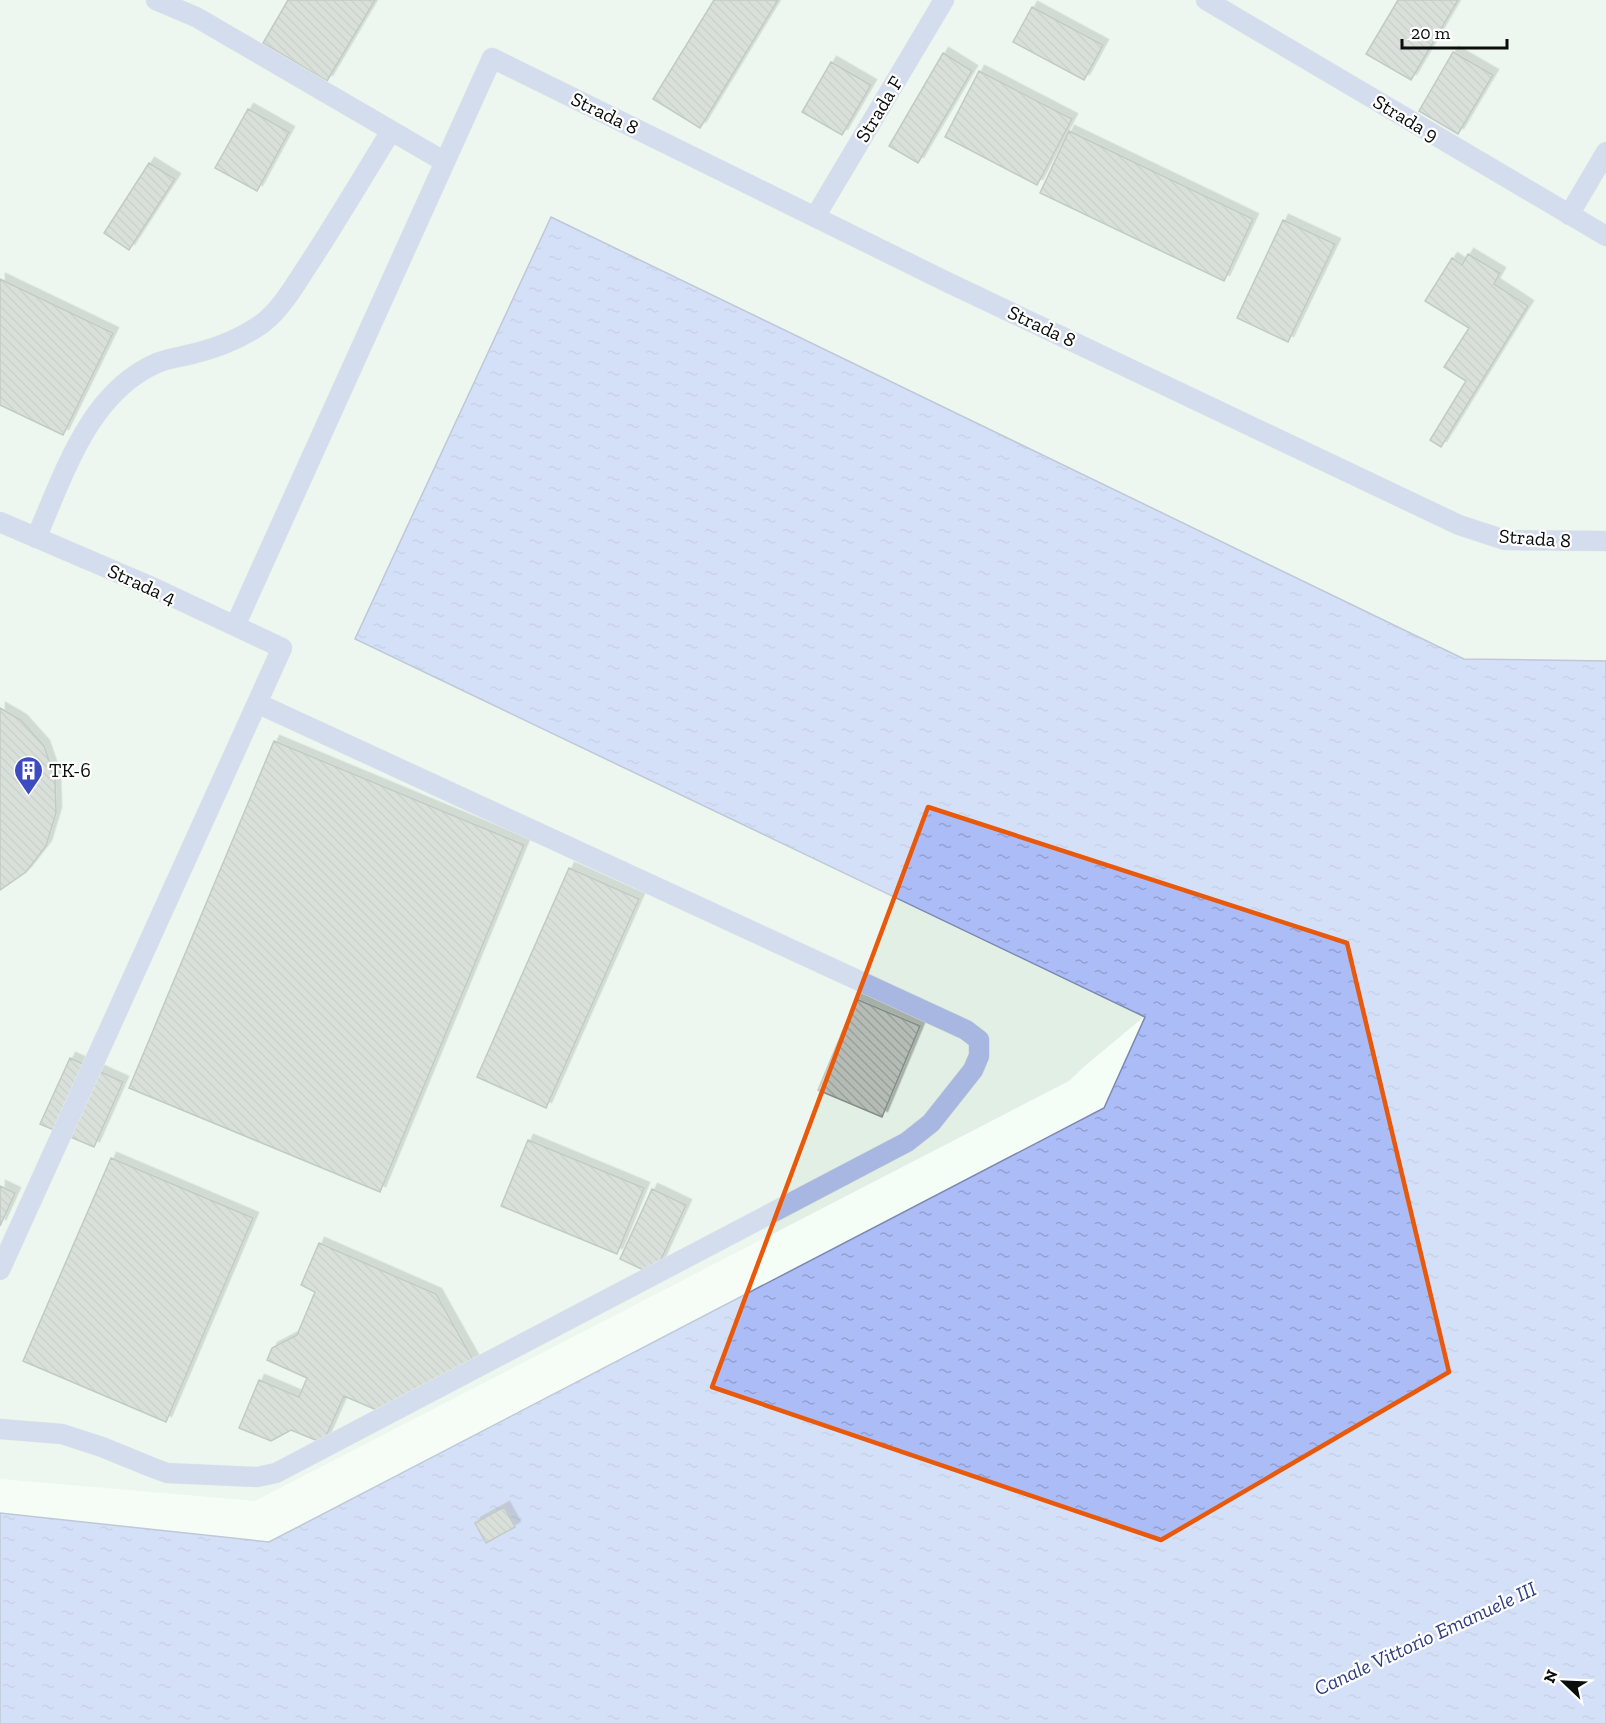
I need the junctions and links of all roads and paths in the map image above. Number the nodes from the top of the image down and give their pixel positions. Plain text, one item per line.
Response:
1 (156, 0) edge
2 (944, 0) edge
3 (1206, 0) edge
4 (392, 131) junction
5 (1606, 152) edge
6 (445, 162) junction
7 (1569, 215) junction
8 (815, 217) junction
9 (1606, 236) edge
10 (0, 522) edge
11 (36, 538) junction
12 (1606, 541) edge
13 (235, 626) junction
14 (257, 703) junction
15 (0, 1270) edge
16 (0, 1429) edge

1 - 4 lane
2 - 8 lane, Strada F
3 - 7 lane, Strada 9
4 - 6 lane
4 - 11 lane
5 - 7 lane
6 - 8 lane, Strada 8
6 - 13 lane
7 - 9 lane, Strada 9
8 - 12 lane, Strada 8
10 - 11 lane, Strada 4
11 - 13 lane, Strada 4
13 - 14 lane, Strada 4
14 - 15 lane
14 - 16 lane

